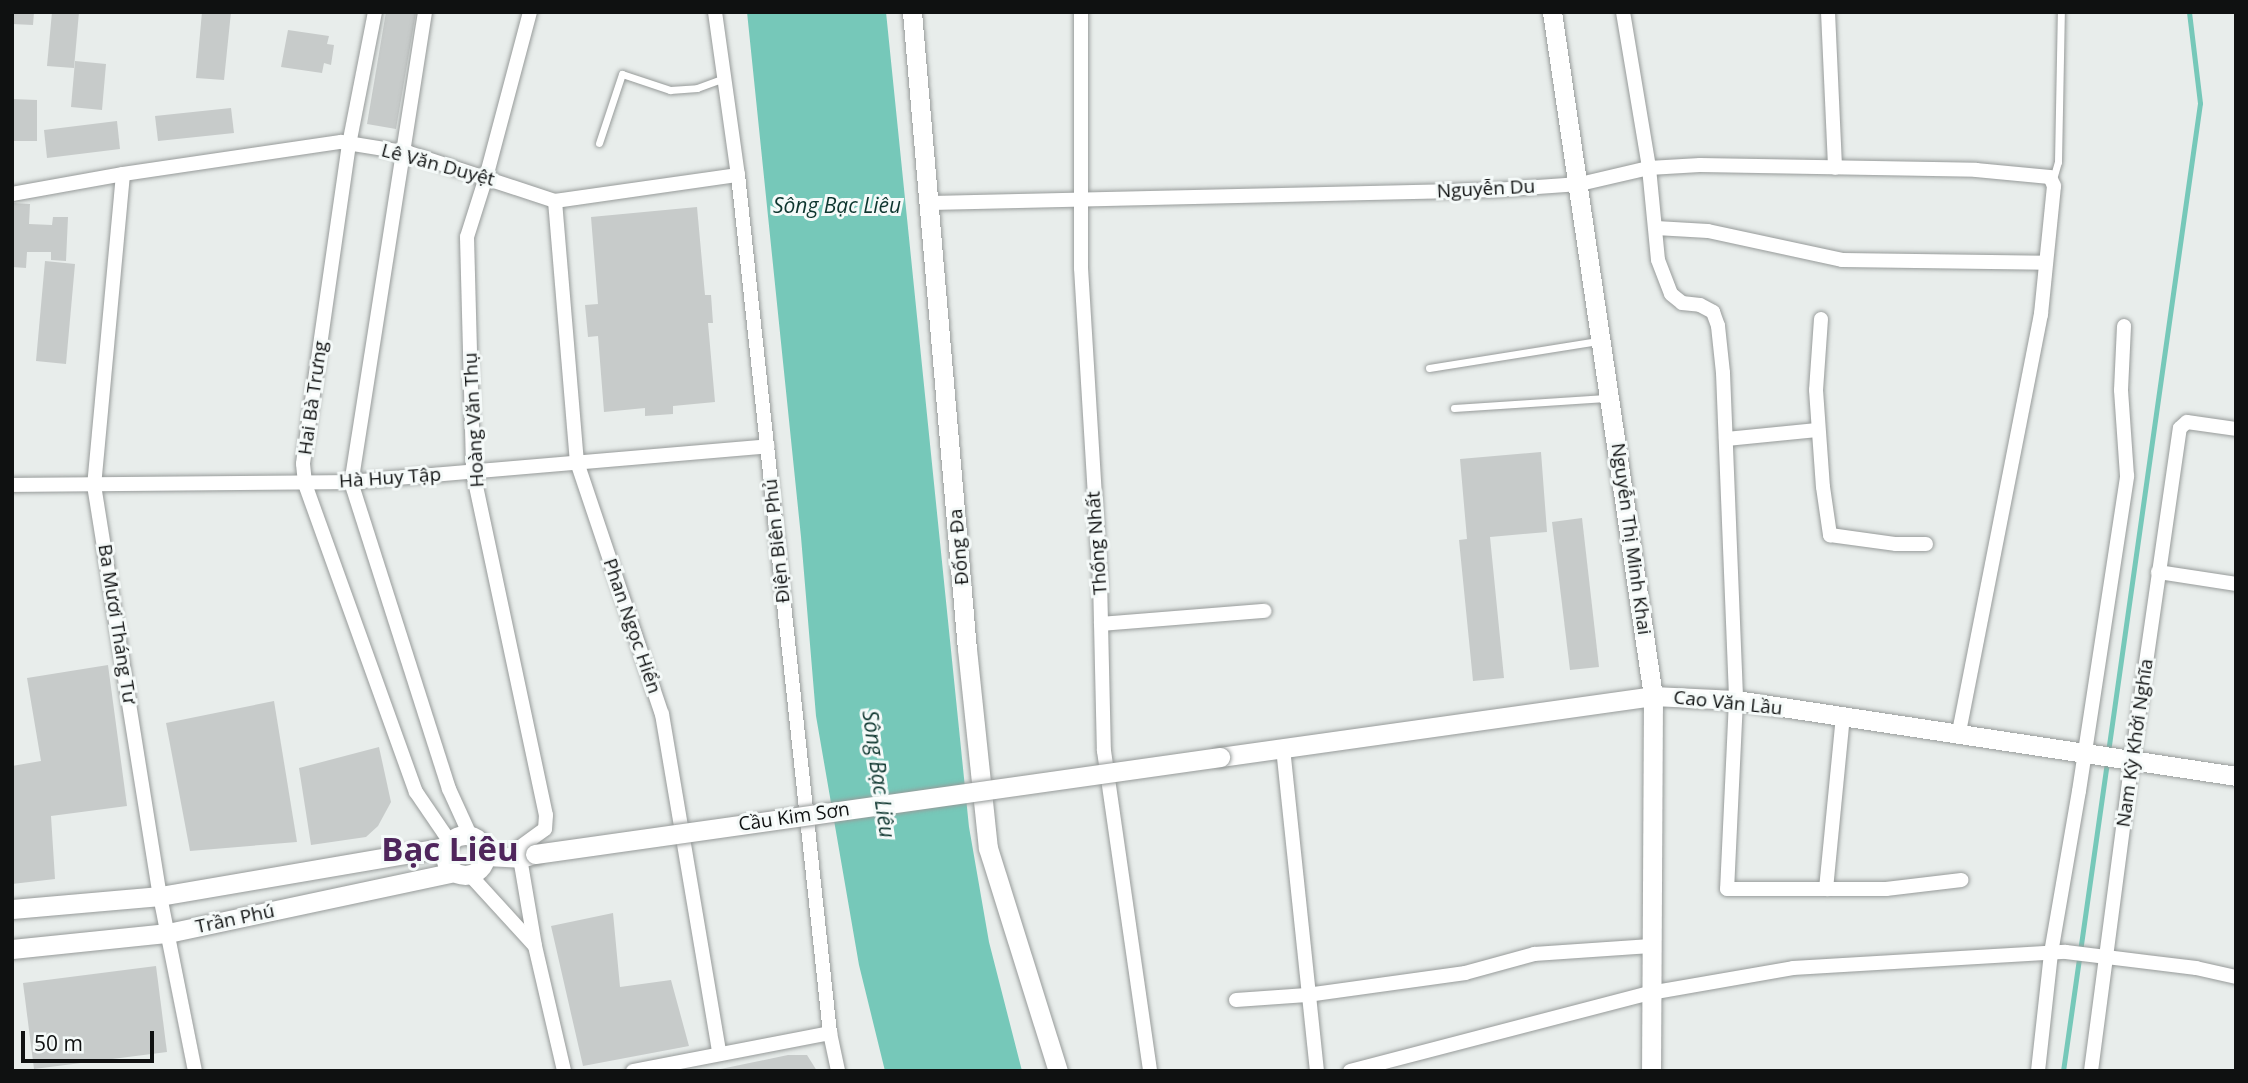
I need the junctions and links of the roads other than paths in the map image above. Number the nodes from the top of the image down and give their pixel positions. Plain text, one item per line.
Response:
1 (375, 12) edge
2 (425, 12) edge
3 (530, 12) edge
4 (715, 12) edge
5 (912, 12) edge
6 (1080, 12) edge
7 (1552, 12) edge
8 (1623, 12) edge
9 (1828, 12) edge
10 (2061, 12) edge
11 (724, 78) junction
12 (599, 143) dead end
13 (349, 144) junction
14 (402, 152) junction
15 (1649, 168) junction
16 (1835, 168) junction
17 (123, 174) junction
18 (738, 175) junction
19 (486, 177) junction
20 (2047, 177) junction
21 (1580, 184) junction
22 (12, 194) edge
23 (555, 201) junction
24 (1082, 201) junction
25 (931, 203) junction
26 (1656, 228) junction
27 (2046, 263) junction
28 (1821, 319) dead end
29 (2124, 327) dead end
30 (1602, 341) junction
31 (1429, 368) dead end
32 (1611, 398) junction
33 (1454, 408) dead end
34 (2236, 429) edge
35 (1818, 430) junction
36 (1726, 439) junction
37 (767, 446) junction
38 (577, 463) junction
39 (473, 472) junction
40 (351, 482) junction
41 (305, 484) junction
42 (12, 485) edge
43 (94, 485) junction
44 (1926, 544) dead end
45 (2158, 572) junction
46 (2236, 584) edge
47 (1264, 611) dead end
48 (1101, 624) junction
49 (1653, 696) junction
50 (1736, 700) junction
51 (1843, 717) junction
52 (1958, 736) junction
53 (1283, 748) junction
54 (2092, 755) junction
55 (1220, 757) joint
56 (2130, 760) junction
57 (2236, 776) edge
58 (470, 835) junction
59 (448, 844) junction
60 (486, 856) junction
61 (527, 856) junction
62 (462, 874) junction
63 (1961, 880) dead end
64 (1826, 889) junction
65 (160, 896) junction
66 (12, 909) edge
67 (168, 933) junction
68 (535, 946) junction
69 (1650, 946) junction
70 (12, 948) edge
71 (2058, 953) junction
72 (2106, 956) junction
73 (2236, 977) edge
74 (1650, 993) junction
75 (1307, 995) junction
76 (1236, 1000) dead end
77 (830, 1033) junction
78 (719, 1052) junction
79 (195, 1071) edge
80 (564, 1071) edge
81 (633, 1071) edge
82 (838, 1071) edge
83 (1058, 1071) edge
84 (1150, 1071) edge
85 (1317, 1071) edge
86 (1350, 1071) edge
87 (1651, 1071) edge
88 (2038, 1071) edge
89 (2091, 1071) edge

1 - 13 street, Hai Bà Trưng
2 - 14 street
3 - 19 street, Hoàng Văn Thụ
4 - 11 street, Điện Biên Phủ
5 - 25 main road, Đống Đa
6 - 24 street, Thống Nhất
7 - 21 main road, Nguyễn Thị Minh Khai
8 - 15 street
9 - 16 street
10 - 20 lane
11 - 12 lane
11 - 18 street, Điện Biên Phủ
13 - 14 street, Lê Văn Duyệt
13 - 17 street, Lê Văn Duyệt
13 - 41 street, Hai Bà Trưng
14 - 19 street, Lê Văn Duyệt
14 - 40 street
15 - 16 street, Nguyễn Du
15 - 21 street, Nguyễn Du
15 - 26 street
16 - 20 street, Nguyễn Du
17 - 22 street, Lê Văn Duyệt
17 - 43 street, Ba Mươi Tháng Tư
18 - 23 street, Lê Văn Duyệt
18 - 37 street, Điện Biên Phủ
19 - 23 street, Lê Văn Duyệt
19 - 39 street, Hoàng Văn Thụ
20 - 27 street
21 - 24 street, Nguyễn Du
21 - 30 main road, Nguyễn Thị Minh Khai
23 - 38 street, Phan Ngọc Hiển
24 - 25 street, Nguyễn Du
24 - 48 street, Thống Nhất
25 - 83 main road, Đống Đa
26 - 27 street
26 - 36 street
27 - 52 street
28 - 35 street
29 - 54 street
30 - 31 lane
30 - 32 main road, Nguyễn Thị Minh Khai
32 - 33 lane
32 - 49 main road, Nguyễn Thị Minh Khai
34 - 45 street, Nam Kỳ Khởi Nghĩa
35 - 36 street
35 - 44 street
36 - 50 street
37 - 38 street, Hà Huy Tập
37 - 77 street, Điện Biên Phủ
38 - 39 street, Hà Huy Tập
38 - 78 street, Phan Ngọc Hiển
39 - 40 street, Hà Huy Tập
39 - 61 street, Hoàng Văn Thụ
40 - 41 street, Hà Huy Tập
40 - 58 street
41 - 43 street, Hà Huy Tập
41 - 59 street, Hai Bà Trưng
42 - 43 street, Hà Huy Tập
43 - 65 street, Ba Mươi Tháng Tư
45 - 46 street
45 - 56 street, Nam Kỳ Khởi Nghĩa
47 - 48 street
48 - 84 street, Thống Nhất
49 - 50 main road, Cao Văn Lầu
49 - 53 main road, Cao Văn Lầu
49 - 69 main road, Nguyễn Thị Minh Khai
50 - 51 main road, Cao Văn Lầu
50 - 64 street
51 - 52 main road, Cao Văn Lầu
51 - 64 street
52 - 54 main road, Cao Văn Lầu
53 - 55 main road, Cao Văn Lầu
53 - 75 street
54 - 56 main road, Cao Văn Lầu
54 - 71 street
55 - 61 main road, Cầu Kim Sơn, bridge
56 - 57 main road, Cao Văn Lầu
56 - 72 street, Nam Kỳ Khởi Nghĩa
58 - 59 main road
58 - 60 main road
59 - 62 main road
59 - 65 main road, Trần Phú
60 - 61 main road
60 - 62 main road
61 - 68 street
62 - 67 main road, Trần Phú
62 - 68 street
63 - 64 street
65 - 66 main road, Trần Phú
65 - 67 street, Ba Mươi Tháng Tư
67 - 70 main road, Trần Phú
67 - 79 street, Ba Mươi Tháng Tư
68 - 80 street
69 - 74 main road, Nguyễn Thị Minh Khai
69 - 75 street
71 - 72 street
71 - 74 street
71 - 88 street
72 - 73 street
72 - 89 street, Nam Kỳ Khởi Nghĩa
74 - 86 street
74 - 87 main road, Nguyễn Thị Minh Khai
75 - 76 street
75 - 85 street
77 - 78 street
77 - 82 street, Điện Biên Phủ
78 - 81 street

